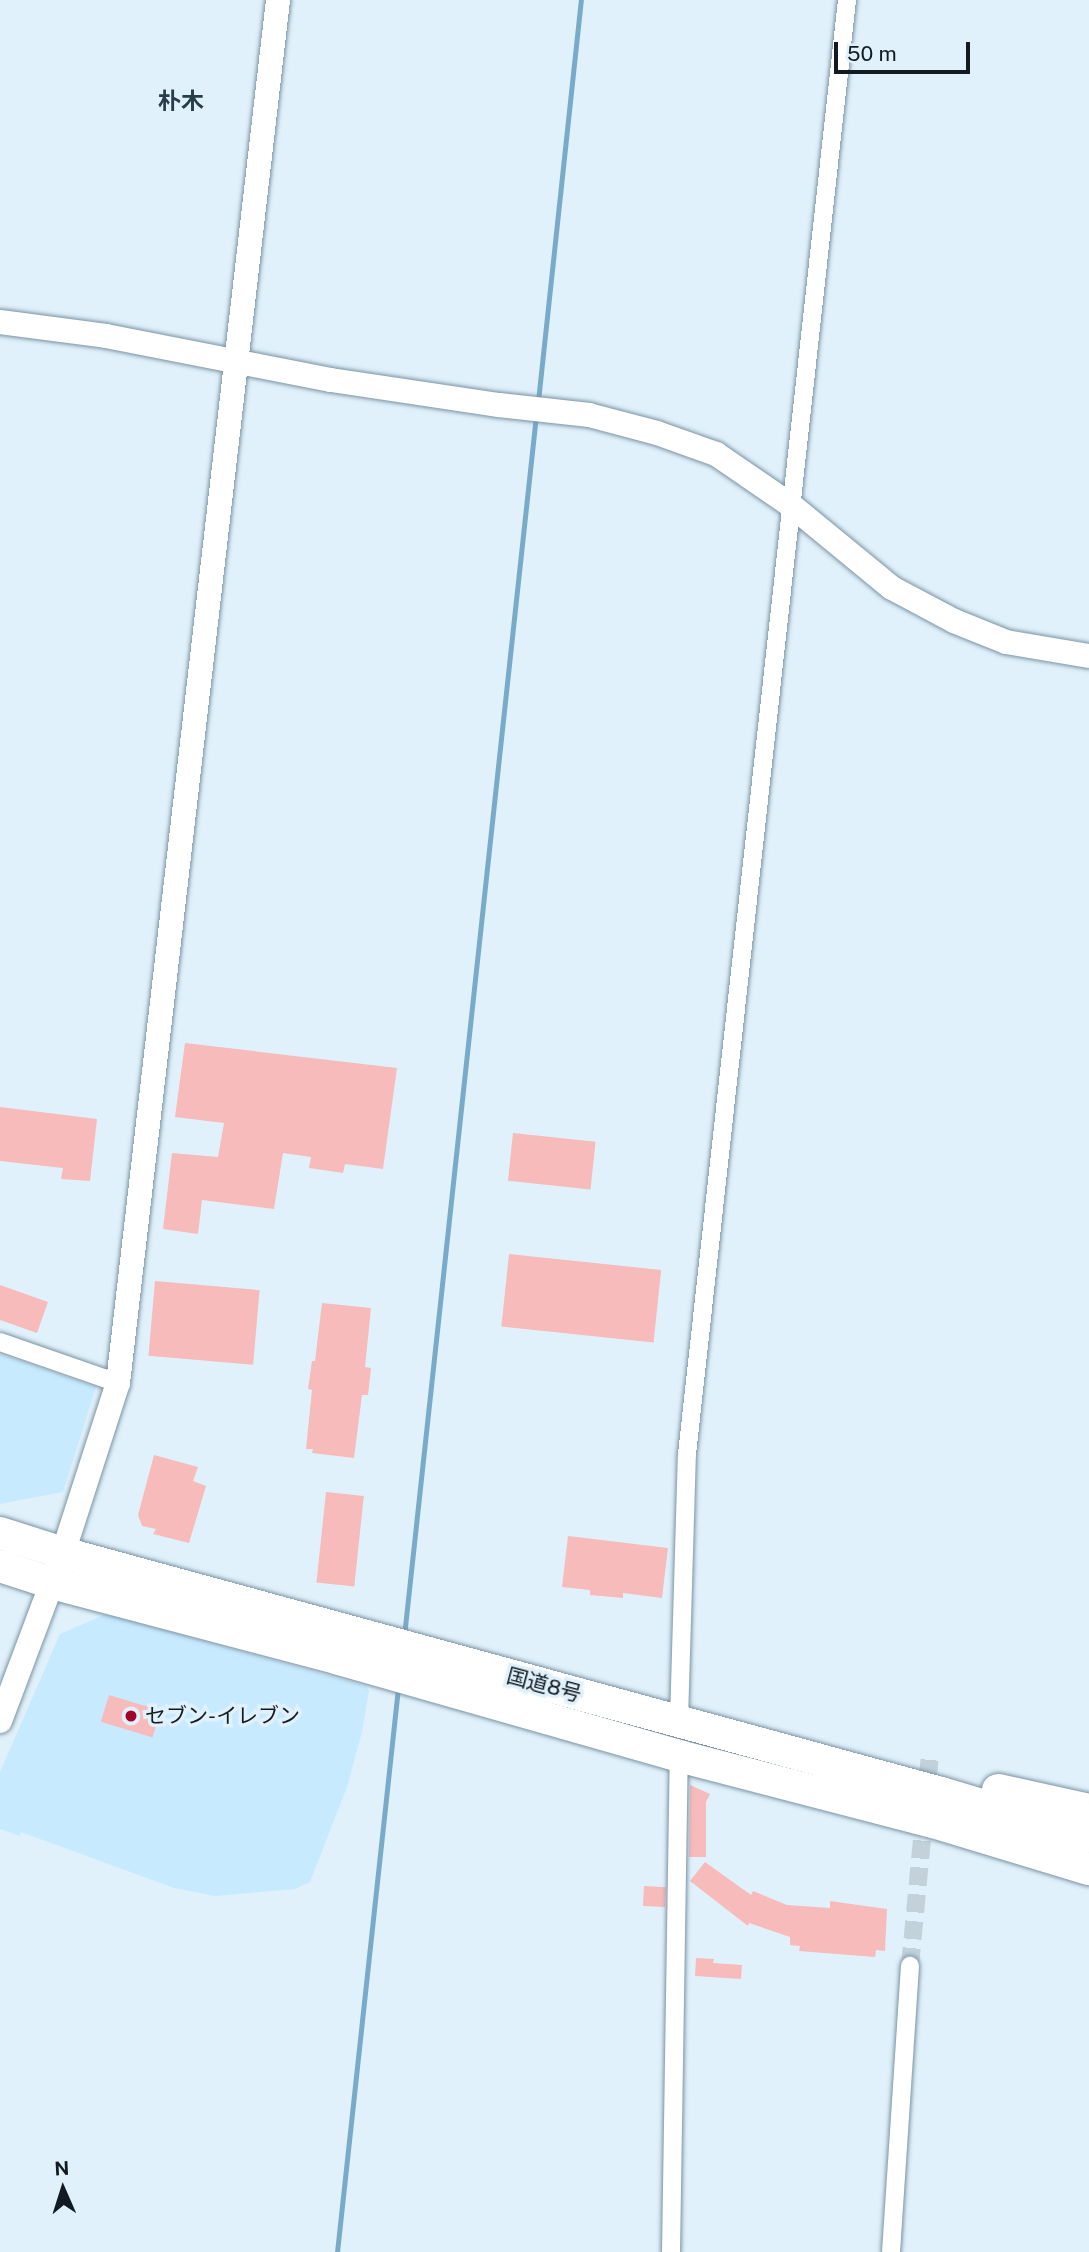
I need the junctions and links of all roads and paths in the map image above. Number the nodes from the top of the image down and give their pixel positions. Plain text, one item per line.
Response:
1 (278, 0) edge
2 (847, 0) edge
3 (0, 322) edge
4 (237, 360) junction
5 (792, 506) junction
6 (1089, 656) edge
7 (0, 1342) edge
8 (118, 1383) junction
9 (0, 1533) edge
10 (62, 1553) junction
11 (0, 1566) edge
12 (52, 1583) junction
13 (343, 1644) junction
14 (484, 1685) junction
15 (679, 1720) junction
16 (0, 1721) edge
17 (786, 1752) junction
18 (679, 1756) junction
19 (839, 1797) junction
20 (1089, 1810) edge
21 (1089, 1837) edge
22 (1089, 1869) edge
23 (1089, 1888) edge
24 (910, 1966) tunnel mouth
25 (671, 2252) edge
26 (891, 2252) edge

1 - 4 street
2 - 5 street
3 - 4 street
4 - 5 street
4 - 8 street
5 - 6 street
5 - 15 street
7 - 8 street
8 - 10 street
9 - 10 highway, 国道8号
10 - 12 street
10 - 13 highway, 国道8号
11 - 12 highway, 国道8号
12 - 13 highway, 国道8号
12 - 16 street
13 - 14 highway, 国道8号
14 - 15 highway, 国道8号
14 - 18 highway, 国道8号
15 - 17 highway, 国道8号
17 - 20 highway
17 - 21 highway, 国道8号
18 - 19 highway, 国道8号
18 - 25 street
19 - 22 highway, 国道8号
19 - 23 highway
24 - 26 street

